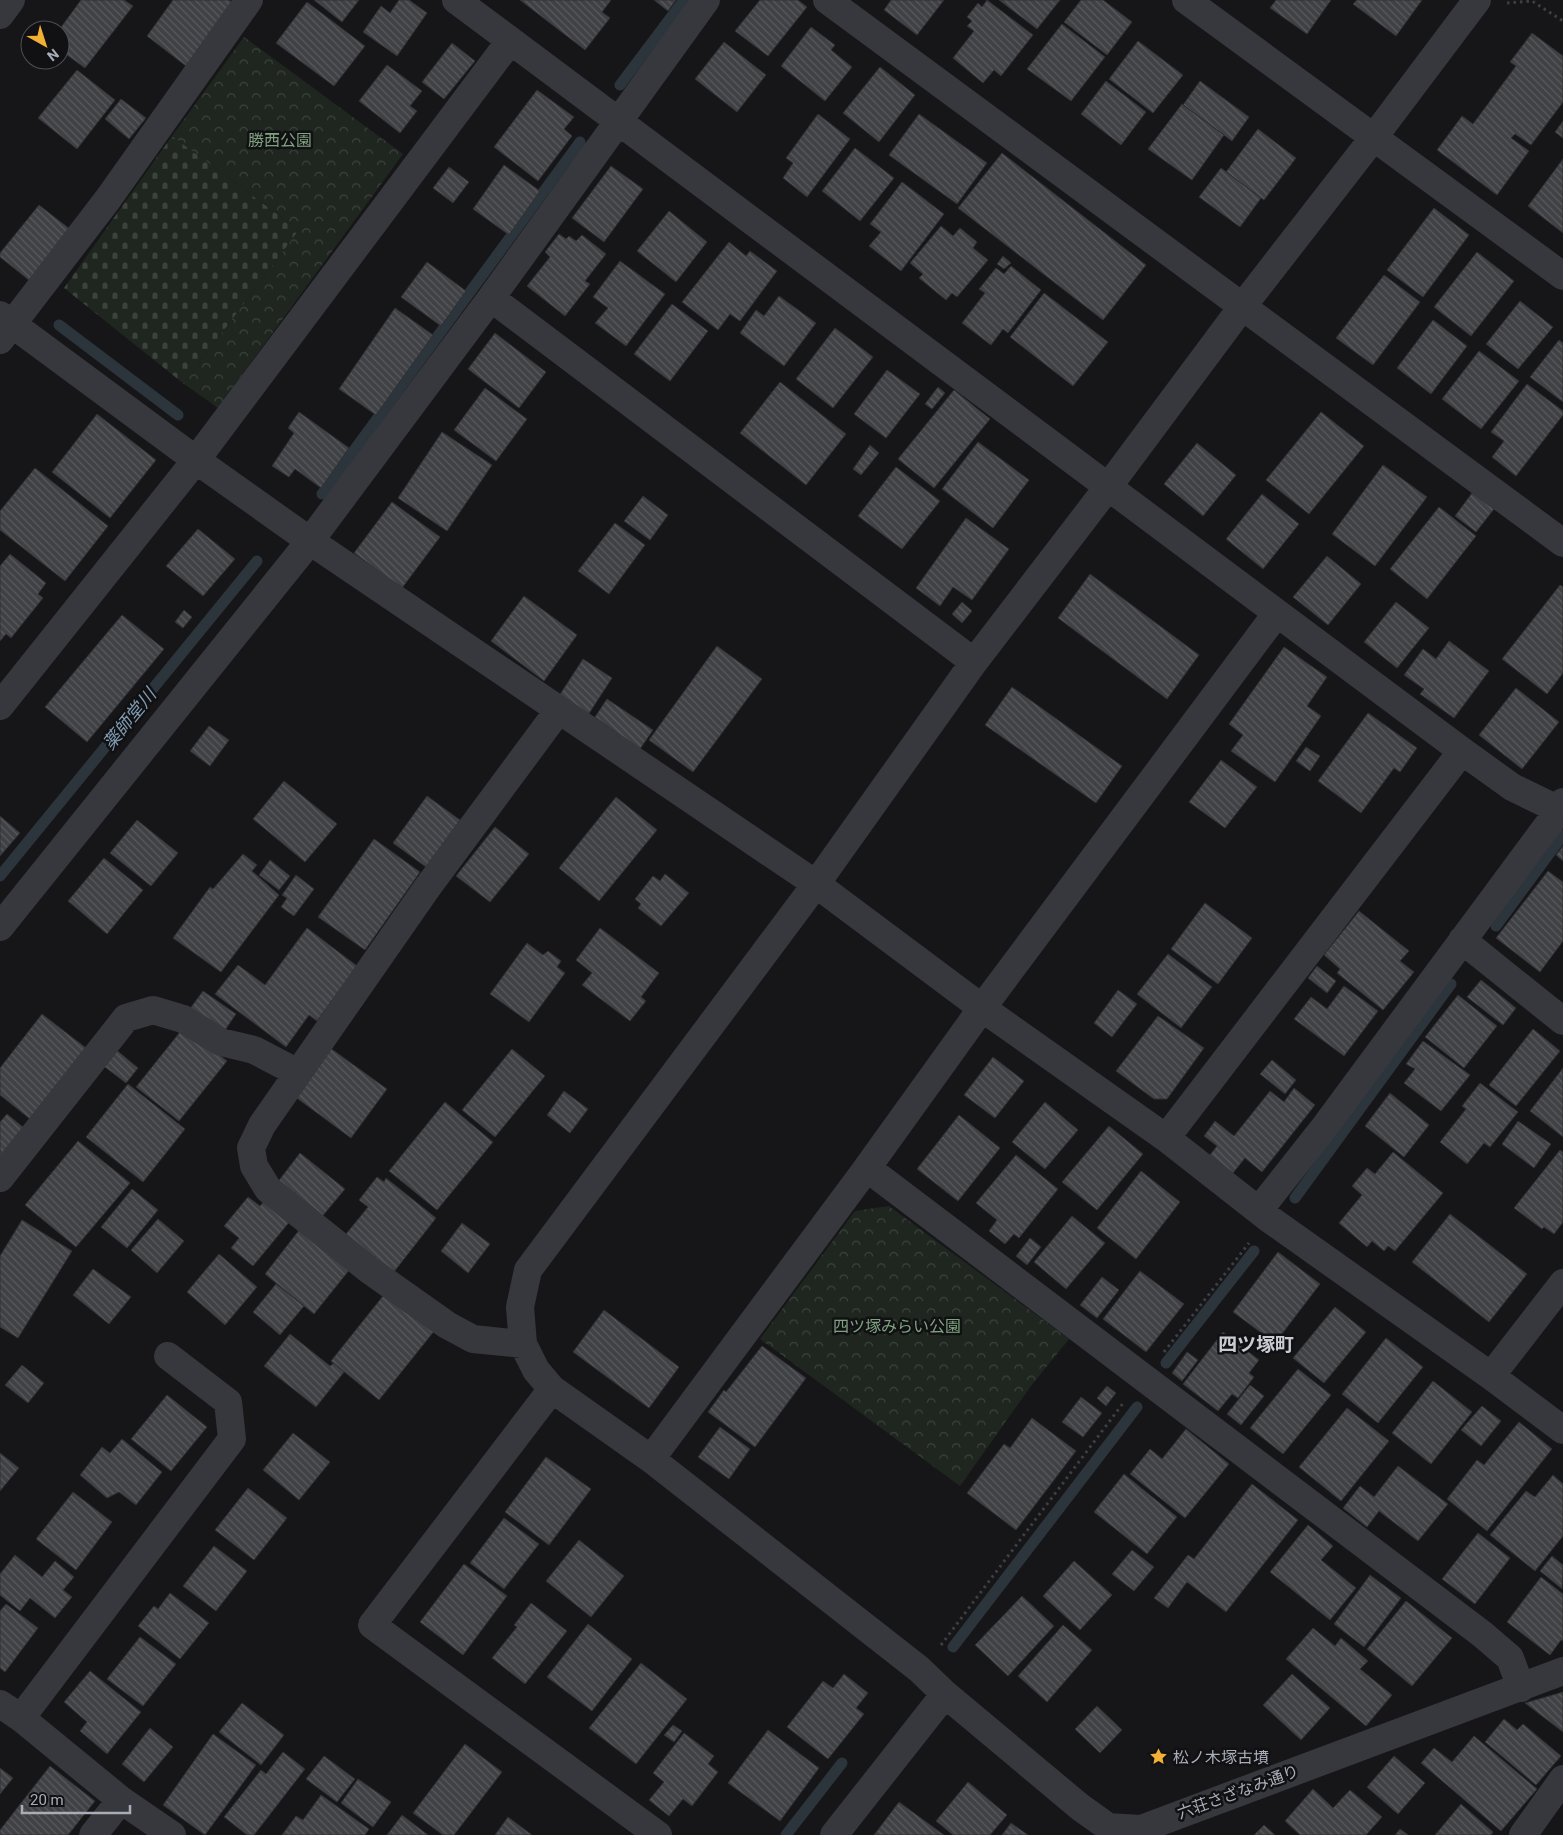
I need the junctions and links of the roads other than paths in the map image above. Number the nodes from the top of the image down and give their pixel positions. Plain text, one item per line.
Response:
1 (11, 0) edge
2 (249, 0) edge
3 (456, 0) edge
4 (706, 0) edge
5 (827, 0) edge
6 (1186, 0) edge
7 (1477, 0) edge
8 (0, 15) edge
9 (510, 41) junction
10 (618, 120) junction
11 (1374, 137) junction
12 (1563, 276) edge
13 (491, 298) junction
14 (1242, 307) junction
15 (4, 326) edge
16 (196, 460) junction
17 (1108, 487) junction
18 (310, 541) junction
19 (1563, 543) edge
20 (1277, 613) junction
21 (974, 662) junction
22 (0, 706) edge
23 (558, 711) junction
24 (1462, 751) junction
25 (1561, 806) edge
26 (816, 884) junction
27 (0, 927) edge
28 (1462, 940) junction
29 (982, 1008) junction
30 (1563, 1020) edge
31 (298, 1074) junction
32 (1166, 1138) junction
33 (867, 1168) junction
34 (0, 1178) edge
35 (1259, 1210) junction
36 (1563, 1283) edge
37 (523, 1344) junction
38 (168, 1356) dead end
39 (1490, 1376) junction
40 (552, 1390) junction
41 (1563, 1430) edge
42 (651, 1459) junction
43 (1563, 1671) edge
44 (1521, 1688) junction
45 (945, 1694) junction
46 (10, 1711) edge
47 (1563, 1779) edge
48 (121, 1800) junction
49 (1102, 1831) edge
50 (1145, 1832) edge
51 (93, 1835) edge
52 (172, 1835) edge
53 (658, 1835) edge
54 (834, 1835) edge
55 (1523, 1835) edge

1 - 8 street
2 - 15 street
3 - 9 street
4 - 10 street
5 - 14 street
6 - 11 street
7 - 11 street
9 - 10 street
9 - 16 street
10 - 13 street
10 - 17 street
11 - 12 street
11 - 14 street
13 - 18 street
13 - 21 street
14 - 17 street
14 - 19 street
15 - 16 street
16 - 18 street
16 - 22 street
17 - 20 street
17 - 21 street
18 - 23 street
18 - 27 street
20 - 24 street
20 - 29 street
21 - 26 street
23 - 26 street
23 - 31 street
24 - 25 street
24 - 32 street
25 - 28 street
26 - 29 street
26 - 37 street
28 - 30 street
28 - 35 street
29 - 32 street
29 - 33 street
31 - 34 street
31 - 37 street
32 - 35 street
33 - 42 street
33 - 44 street
35 - 39 street
36 - 39 street
37 - 40 street, 六荘さざなみ通り
38 - 46 street
39 - 41 street
40 - 42 street, 六荘さざなみ通り
40 - 53 street
42 - 45 street, 六荘さざなみ通り
43 - 44 street, 六荘さざなみ通り
44 - 50 street, 六荘さざなみ通り
45 - 49 street, 六荘さざなみ通り
45 - 54 street
46 - 48 street
47 - 55 street
48 - 51 street
48 - 52 street
49 - 50 street, 六荘さざなみ通り

